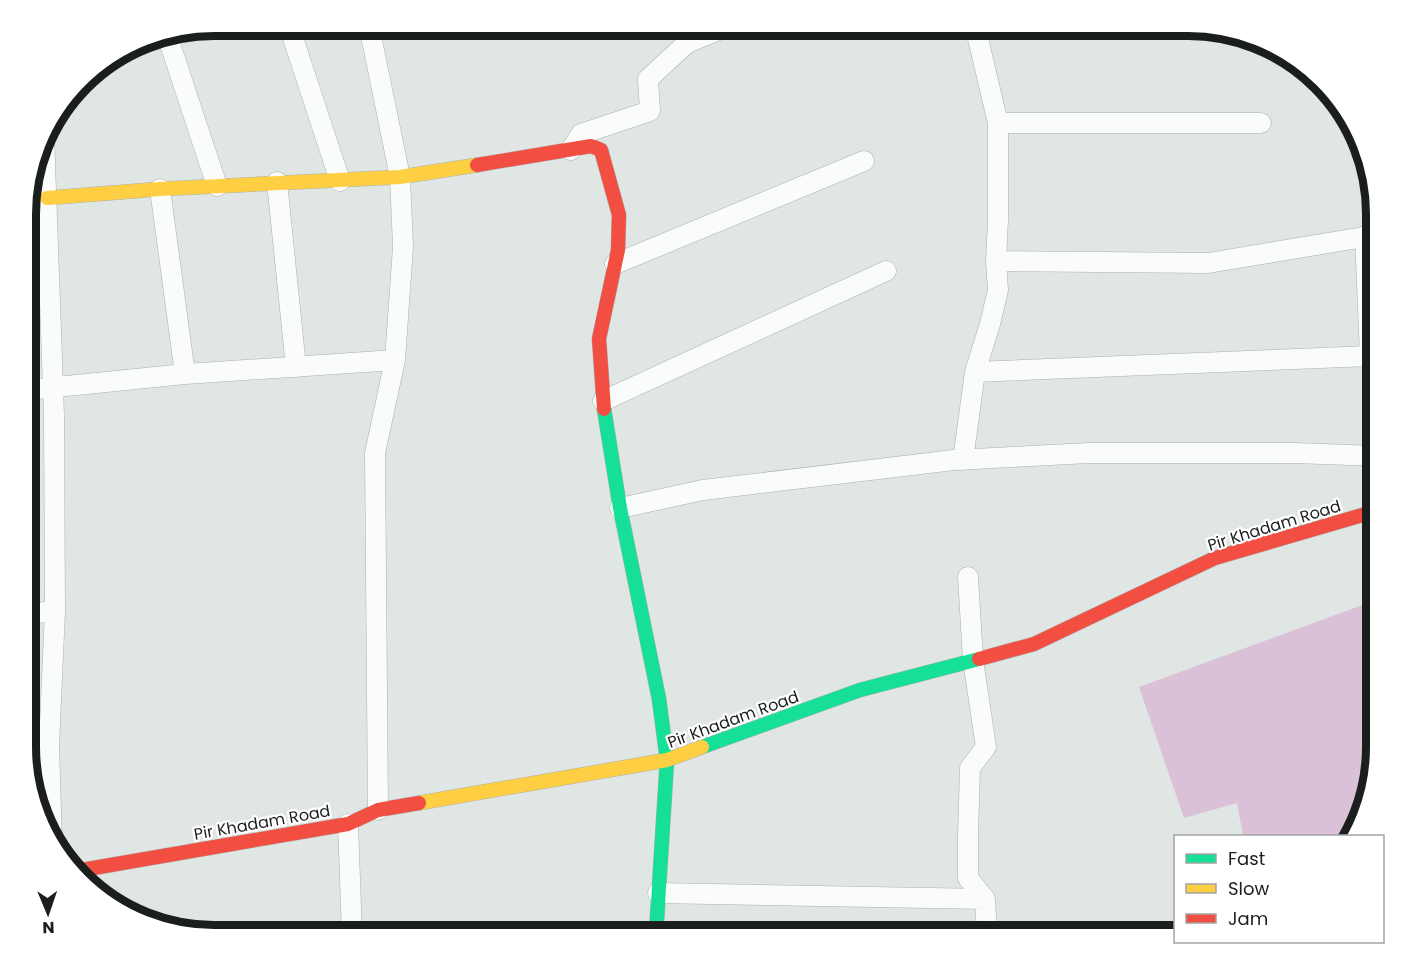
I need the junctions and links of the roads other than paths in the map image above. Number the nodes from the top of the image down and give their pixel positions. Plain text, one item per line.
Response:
1 (292, 36) edge
2 (371, 36) edge
3 (695, 36) edge
4 (977, 36) edge
5 (169, 42) edge
6 (998, 123) junction
7 (1261, 123) dead end
8 (571, 150) junction
9 (45, 157) edge
10 (864, 161) dead end
11 (400, 177) junction
12 (340, 181) junction
13 (277, 182) junction
14 (216, 186) junction
15 (160, 189) junction
16 (47, 198) junction
17 (1366, 237) edge
18 (996, 261) junction
19 (615, 264) junction
20 (886, 271) dead end
21 (1366, 358) edge
22 (395, 360) junction
23 (296, 367) junction
24 (975, 372) junction
25 (185, 374) junction
26 (52, 387) junction
27 (36, 389) edge
28 (603, 401) junction
29 (1366, 456) edge
30 (963, 460) junction
31 (620, 508) junction
32 (1366, 514) edge
33 (968, 578) dead end
34 (55, 611) junction
35 (36, 613) edge
36 (973, 660) junction
37 (49, 745) junction
38 (36, 751) edge
39 (667, 760) junction
40 (378, 810) junction
41 (51, 818) edge
42 (348, 824) junction
43 (85, 869) edge
44 (658, 893) junction
45 (985, 899) junction
46 (352, 925) edge
47 (656, 925) edge
48 (986, 925) edge

1 - 12 street
2 - 11 street
3 - 8 street
4 - 6 street
5 - 14 street
6 - 7 street
6 - 18 street
8 - 11 street
8 - 19 street
9 - 16 street
10 - 19 street
11 - 12 street
11 - 22 street
12 - 13 street
13 - 14 street
13 - 23 street
14 - 15 street
15 - 16 street
15 - 25 street
16 - 26 street
17 - 18 street
18 - 24 street
19 - 28 street
20 - 28 street
21 - 24 street
22 - 23 street
22 - 40 street
23 - 25 street
24 - 30 street
25 - 26 street
26 - 27 street
26 - 34 street
28 - 31 street
29 - 30 street
30 - 31 street
31 - 39 street
32 - 36 street, Pir Khadam Road
33 - 36 street
34 - 35 street
34 - 37 street
36 - 39 street, Pir Khadam Road
36 - 45 street
37 - 38 street
37 - 41 street
39 - 40 street, Pir Khadam Road
39 - 44 street
40 - 42 street, Pir Khadam Road
42 - 43 street, Pir Khadam Road
42 - 46 street
44 - 45 street
44 - 47 street
45 - 48 street

